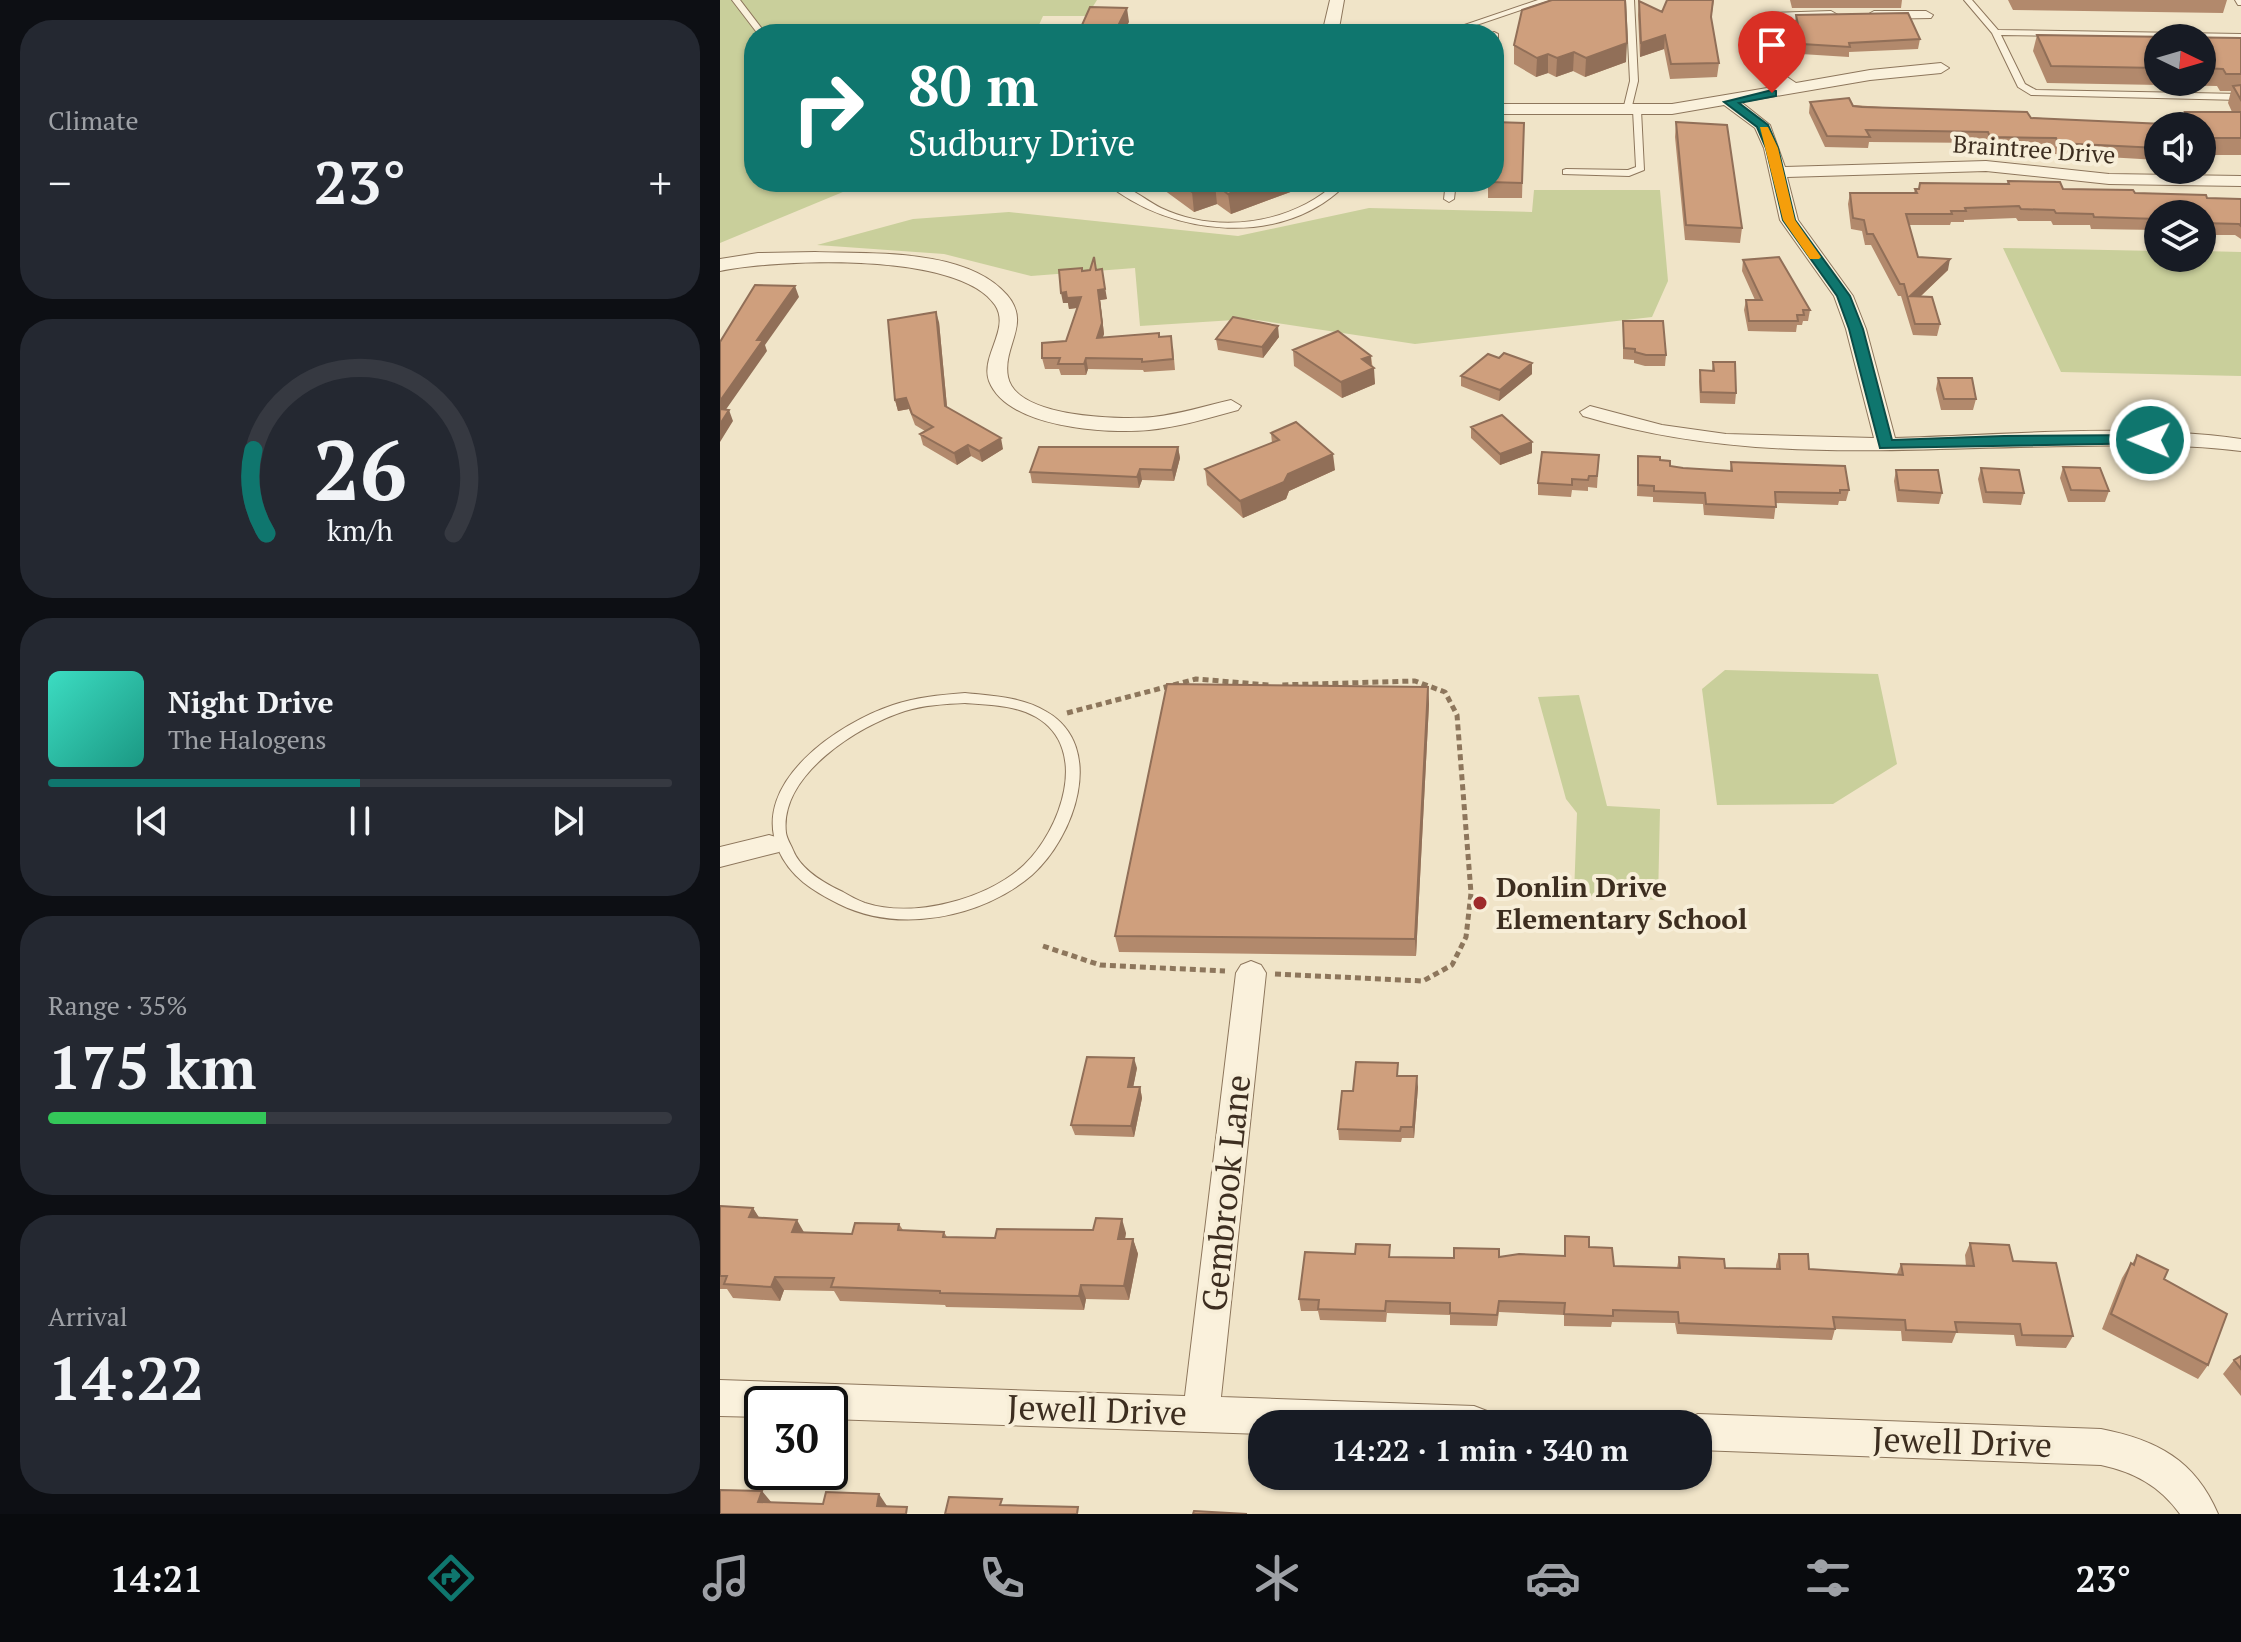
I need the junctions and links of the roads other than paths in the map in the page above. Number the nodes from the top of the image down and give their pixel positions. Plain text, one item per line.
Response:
1 (736, 0) edge
2 (1337, 0) edge
3 (1546, 0) edge
4 (1630, 0) edge
5 (1968, 0) edge
6 (1926, 15) dead end
7 (1480, 21) junction
8 (754, 24) edge
9 (1332, 24) edge
10 (1471, 24) edge
11 (1483, 24) edge
12 (1996, 32) junction
13 (2241, 36) edge
14 (1941, 68) dead end
15 (1794, 89) junction
16 (2241, 97) edge
17 (1730, 102) junction
18 (1504, 109) edge
19 (1632, 110) junction
20 (1566, 172) dead end
21 (1776, 172) junction
22 (2241, 181) edge
23 (1129, 192) edge
24 (1332, 192) edge
25 (1450, 192) edge
26 (1449, 199) dead end
27 (720, 265) edge
28 (1231, 406) dead end
29 (1590, 412) dead end
30 (1886, 445) junction
31 (2241, 445) edge
32 (769, 845) junction
33 (720, 857) edge
34 (1251, 973) road end
35 (720, 1398) edge
36 (1201, 1414) junction
37 (1248, 1416) edge
38 (1712, 1433) edge
39 (2199, 1514) edge

1 - 8 lane
2 - 9 street
3 - 7 lane
4 - 19 lane
5 - 12 lane
6 - 15 street
7 - 10 lane
7 - 11 lane
12 - 13 lane
12 - 16 lane
14 - 15 street
15 - 17 street
17 - 19 street
17 - 21 street
18 - 19 street
19 - 20 lane
21 - 22 street, Braintree Drive
21 - 30 street
23 - 24 lane
25 - 26 lane
27 - 28 street
29 - 30 street
30 - 31 street
32 - 32 lane
32 - 33 street
34 - 36 street, Gembrook Lane
35 - 36 street, Jewell Drive
36 - 37 street, Jewell Drive
38 - 39 street, Jewell Drive

